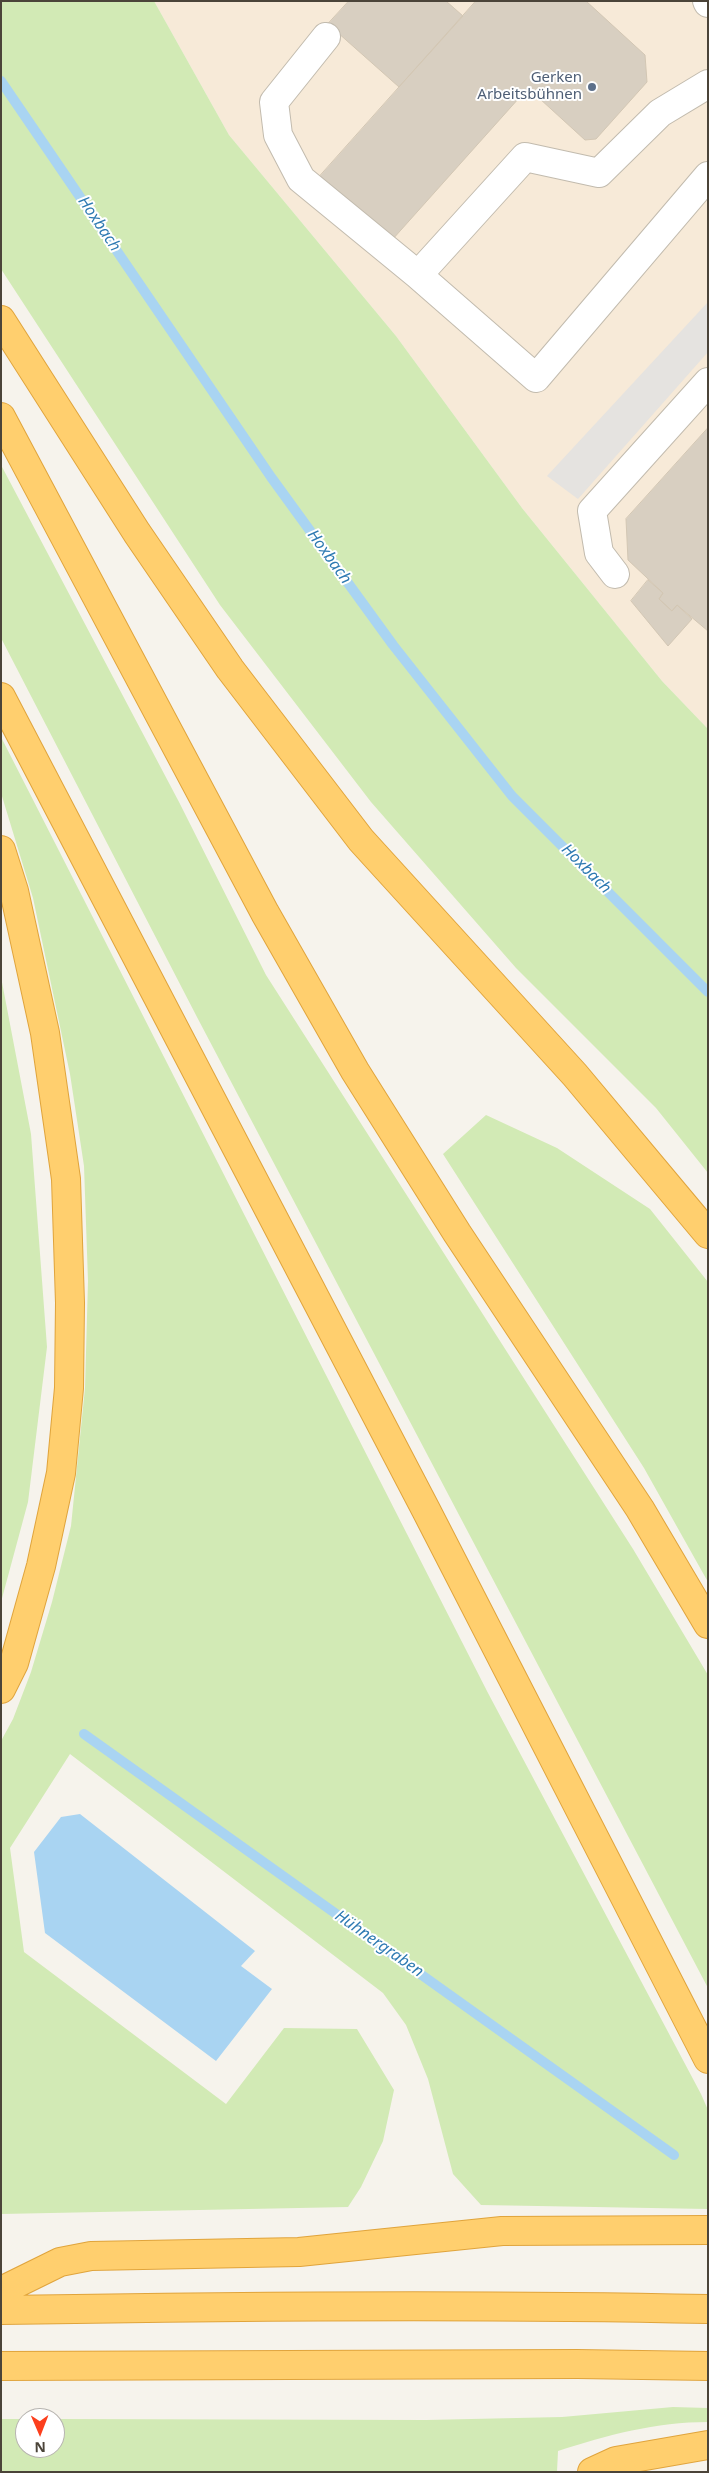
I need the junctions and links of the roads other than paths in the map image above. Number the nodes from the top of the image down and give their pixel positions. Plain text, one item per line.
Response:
1 (326, 37) dead end
2 (708, 84) edge
3 (708, 176) edge
4 (418, 275) junction
5 (1, 320) edge
6 (708, 382) edge
7 (1, 417) edge
8 (614, 574) dead end
9 (1, 697) edge
10 (1, 850) edge
11 (708, 1234) edge
12 (708, 1624) edge
13 (1, 1689) edge
14 (708, 2059) edge
15 (708, 2230) edge
16 (1, 2291) edge
17 (708, 2309) edge
18 (1, 2310) edge
19 (1, 2366) edge
20 (708, 2366) edge
21 (708, 2445) edge
22 (592, 2472) edge

1 - 4 lane
2 - 4 lane
3 - 4 lane
5 - 11 highway
6 - 8 lane
7 - 12 highway
9 - 14 highway
10 - 13 highway
15 - 16 highway
17 - 18 highway
19 - 20 highway
21 - 22 highway

